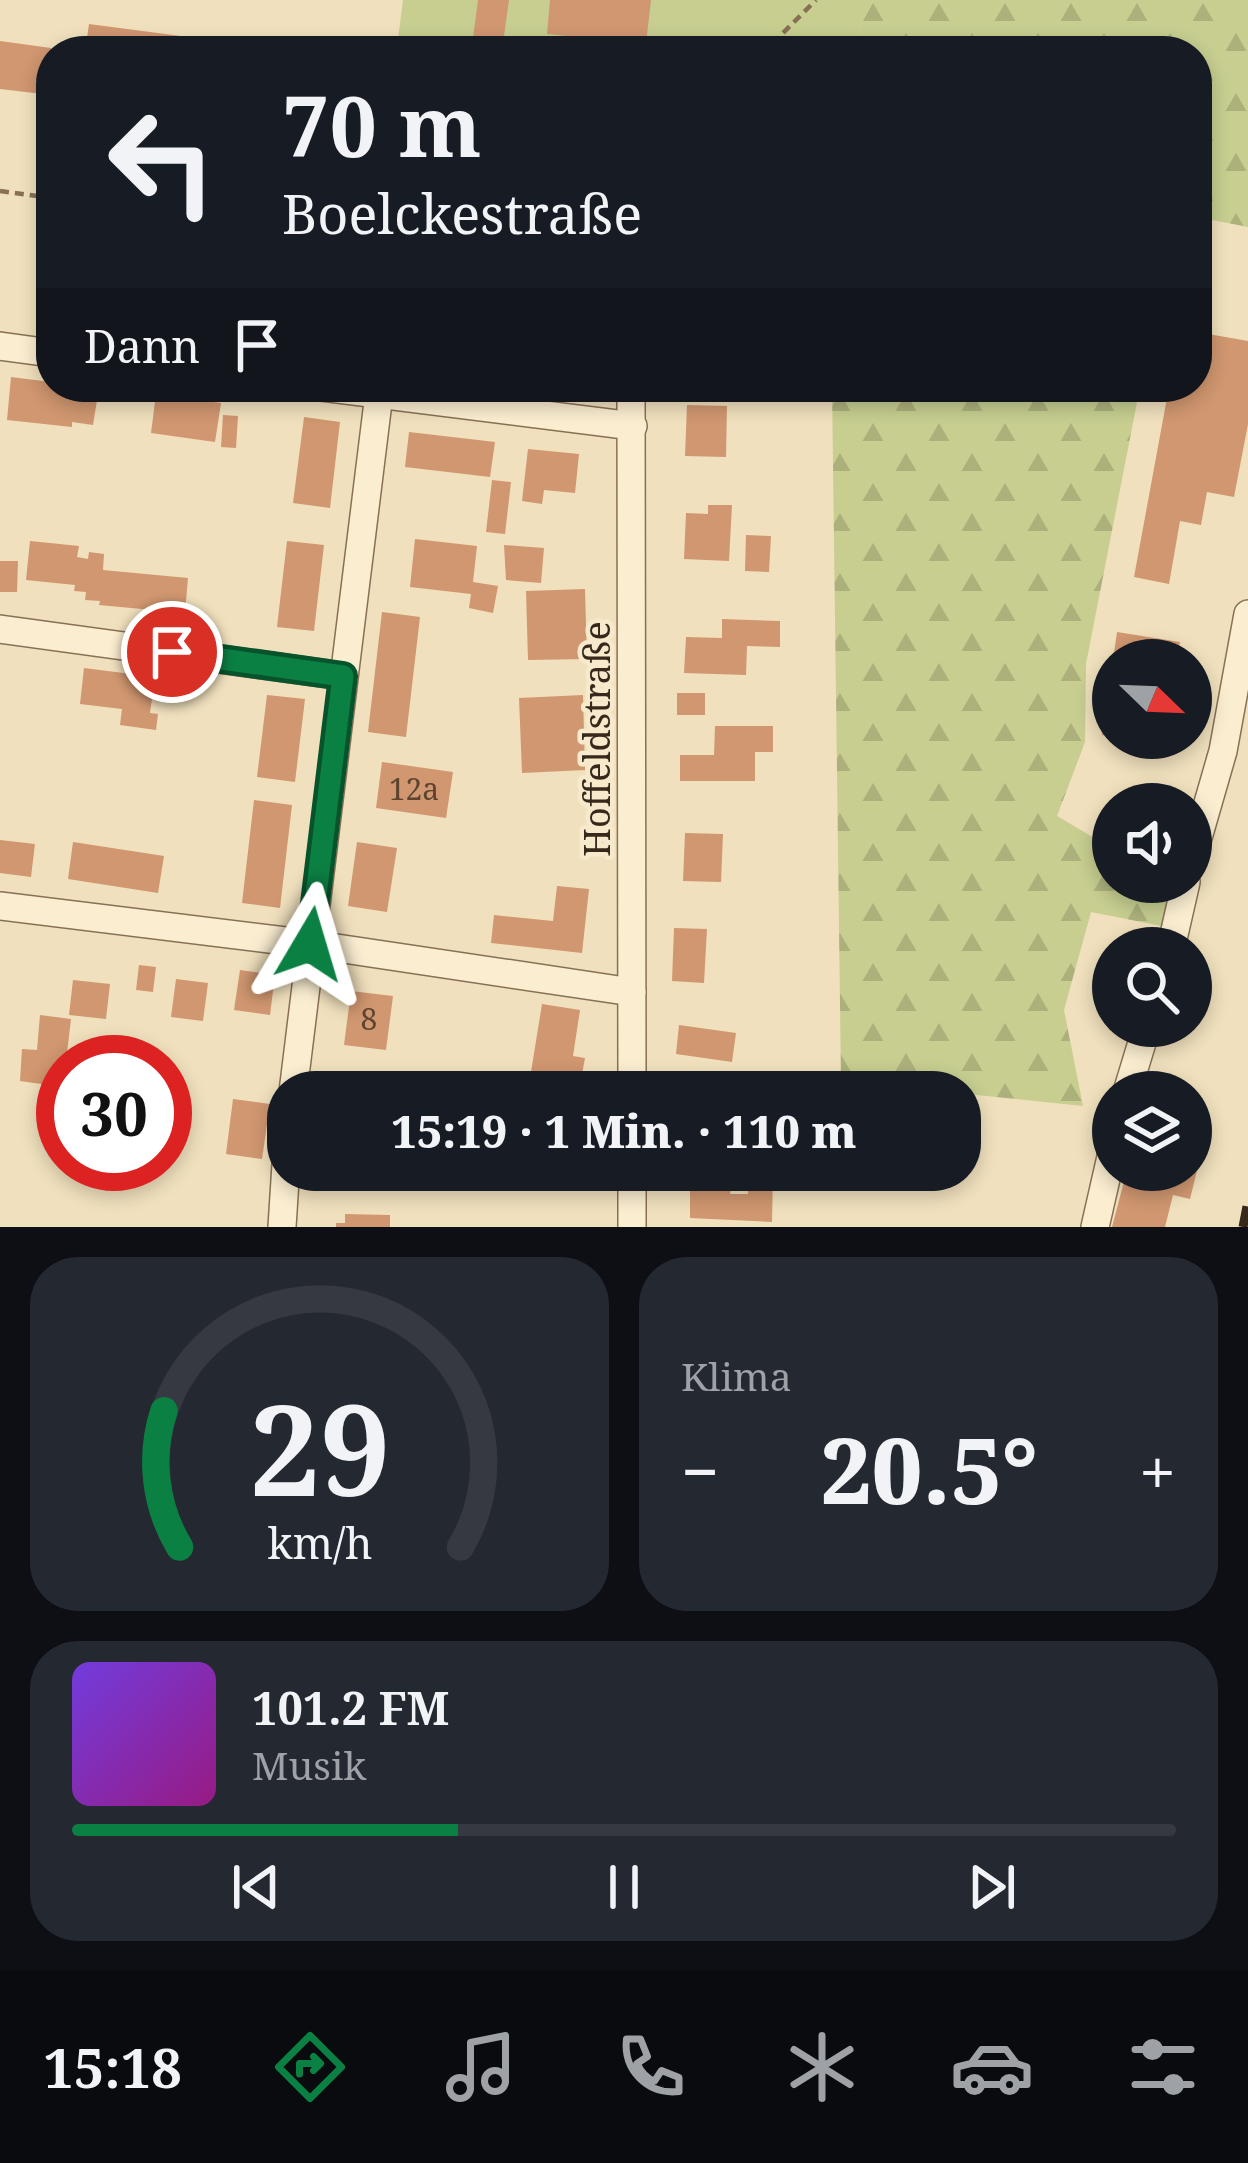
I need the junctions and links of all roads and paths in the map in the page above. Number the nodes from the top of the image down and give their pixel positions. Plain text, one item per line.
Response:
1 (816, 0) edge
2 (780, 36) edge
3 (0, 191) edge
4 (36, 196) edge
5 (0, 346) edge
6 (36, 351) edge
7 (378, 402) edge
8 (442, 402) edge
9 (632, 402) edge
10 (633, 426) junction
11 (1248, 614) edge
12 (0, 629) edge
13 (343, 676) junction
14 (1212, 790) edge
15 (0, 906) edge
16 (310, 944) junction
17 (632, 992) junction
18 (295, 1071) edge
19 (632, 1071) edge
20 (284, 1191) edge
21 (632, 1191) edge
22 (1103, 1191) edge
23 (282, 1227) edge
24 (632, 1227) edge
25 (1095, 1227) edge

1 - 2 path
3 - 4 path
5 - 6 street
7 - 13 street
8 - 10 street
9 - 10 street, Hoffeldstraße
10 - 17 street, Hoffeldstraße
11 - 14 street
12 - 13 street
13 - 16 street
15 - 16 street
16 - 17 street
16 - 18 street
17 - 19 street, Hoffeldstraße
20 - 23 street
21 - 24 street
22 - 25 street

